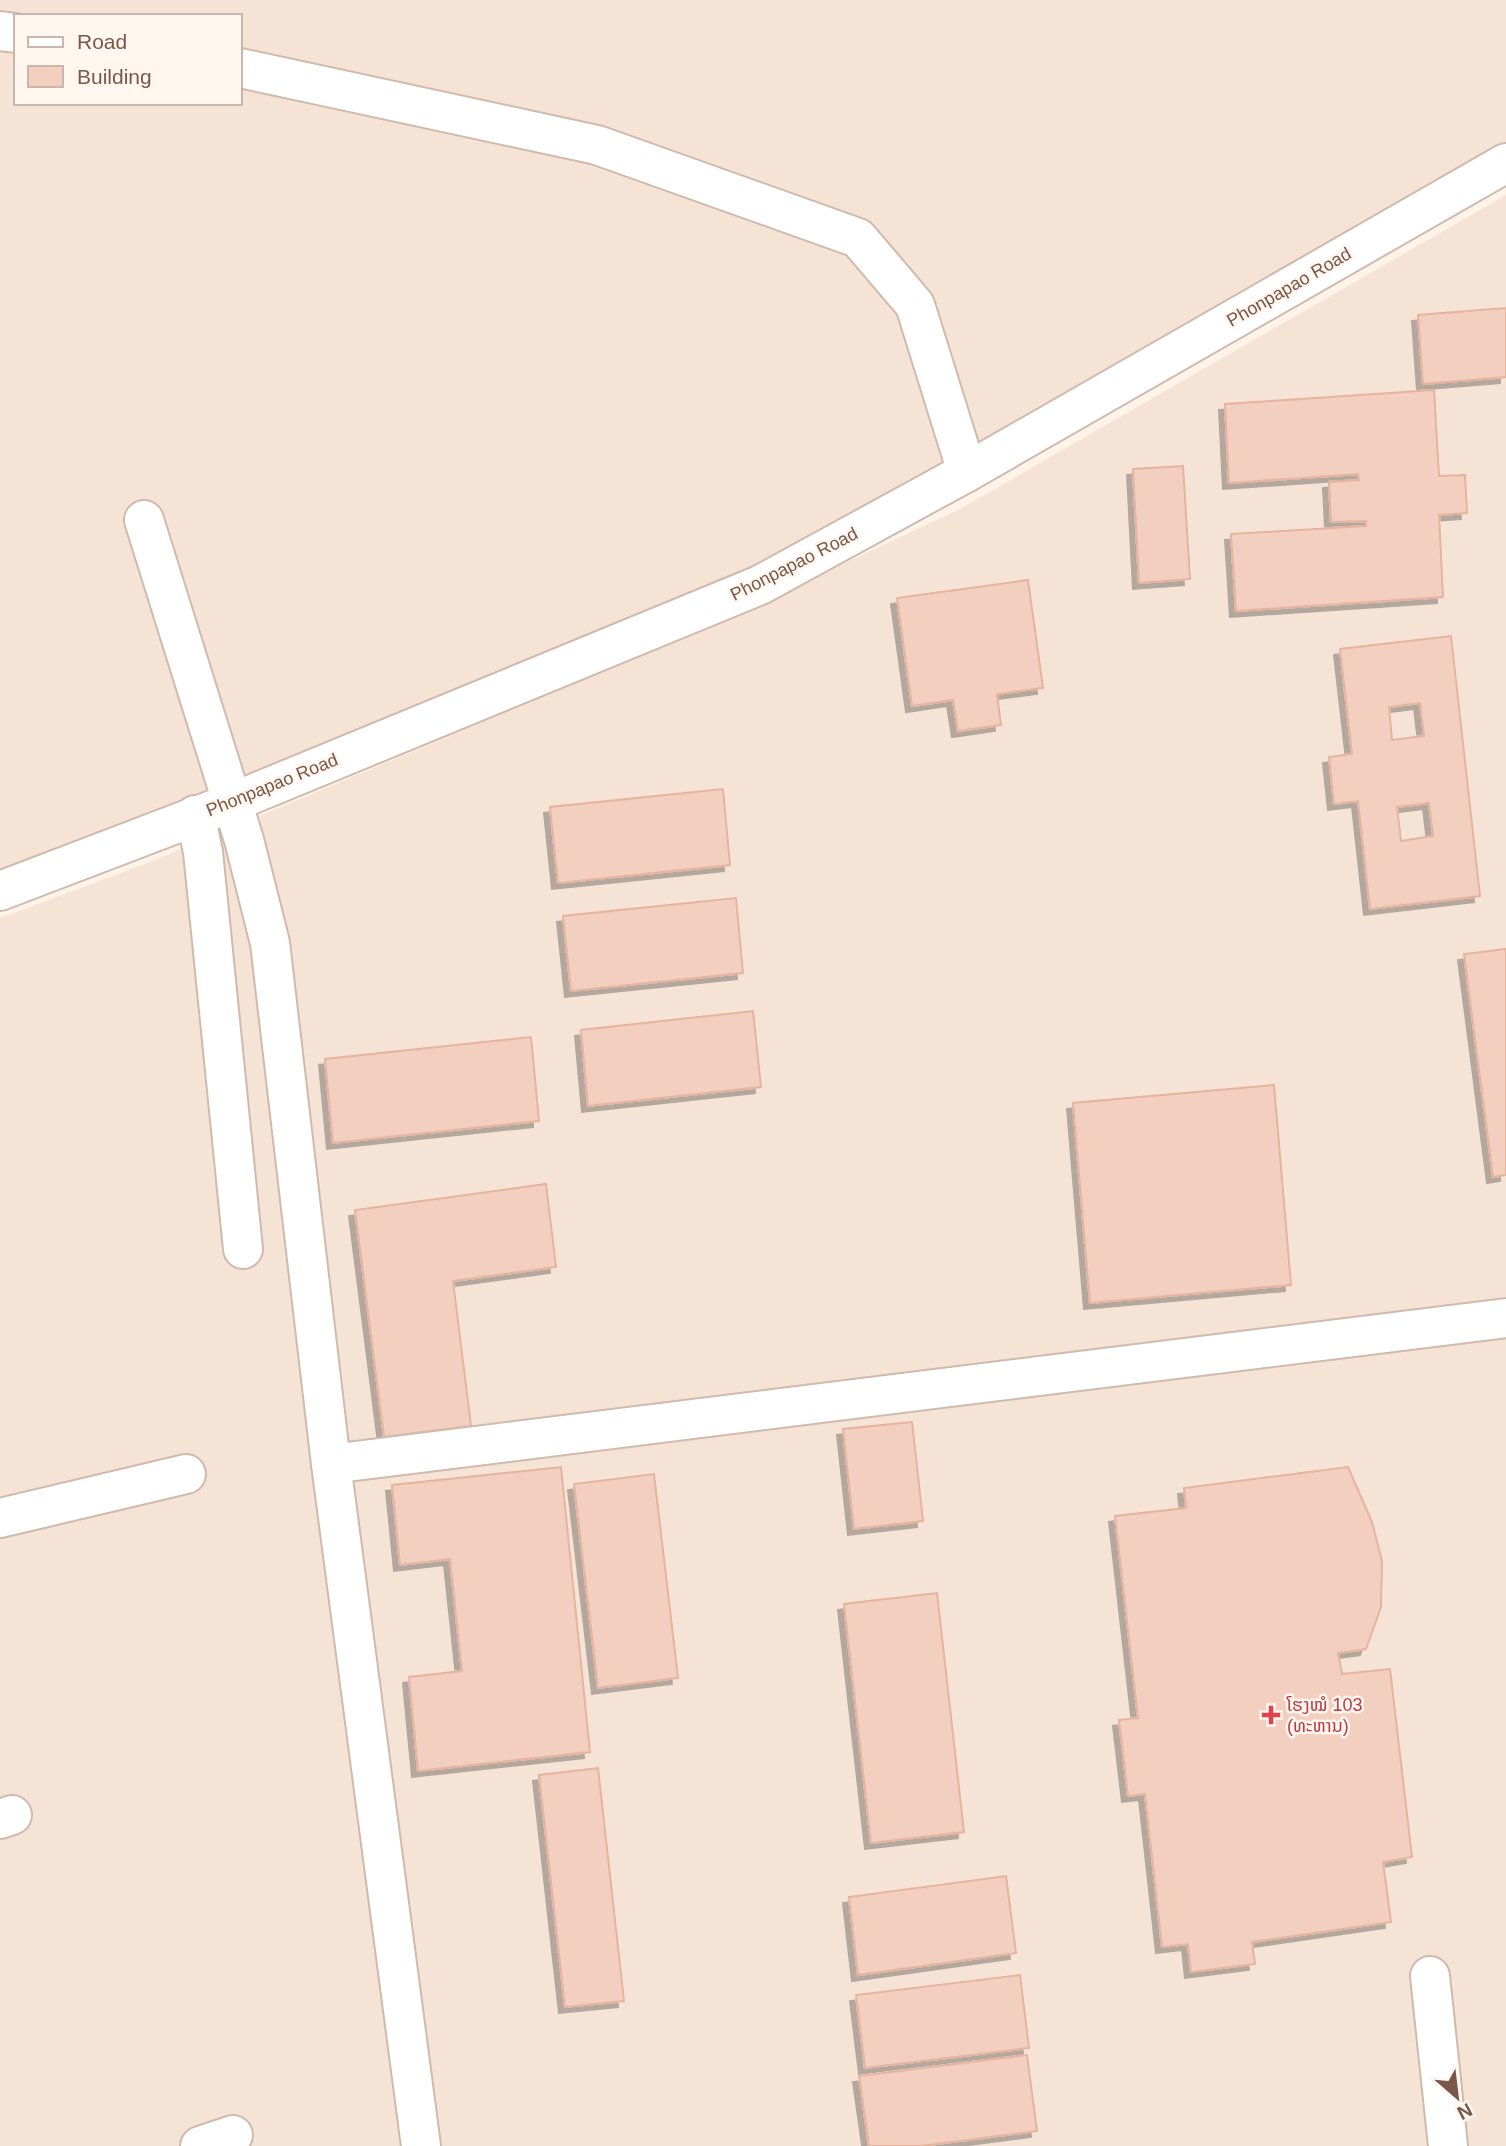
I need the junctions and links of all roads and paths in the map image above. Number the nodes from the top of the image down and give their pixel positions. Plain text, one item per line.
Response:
1 (242, 68) edge
2 (1506, 163) edge
3 (967, 472) junction
4 (144, 520) dead end
5 (233, 802) junction
6 (195, 815) junction
7 (0, 891) edge
8 (243, 1249) dead end
9 (1506, 1318) edge
10 (331, 1464) junction
11 (186, 1474) dead end
12 (0, 1518) edge
13 (1430, 1976) dead end
14 (421, 2146) edge
15 (1447, 2146) edge

1 - 3 street
2 - 3 street, Phonpapao Road
3 - 5 street, Phonpapao Road
4 - 5 street
5 - 6 street, Phonpapao Road
5 - 10 street
6 - 7 street, Phonpapao Road
6 - 8 street
9 - 10 street
10 - 14 street
11 - 12 street
13 - 15 street

